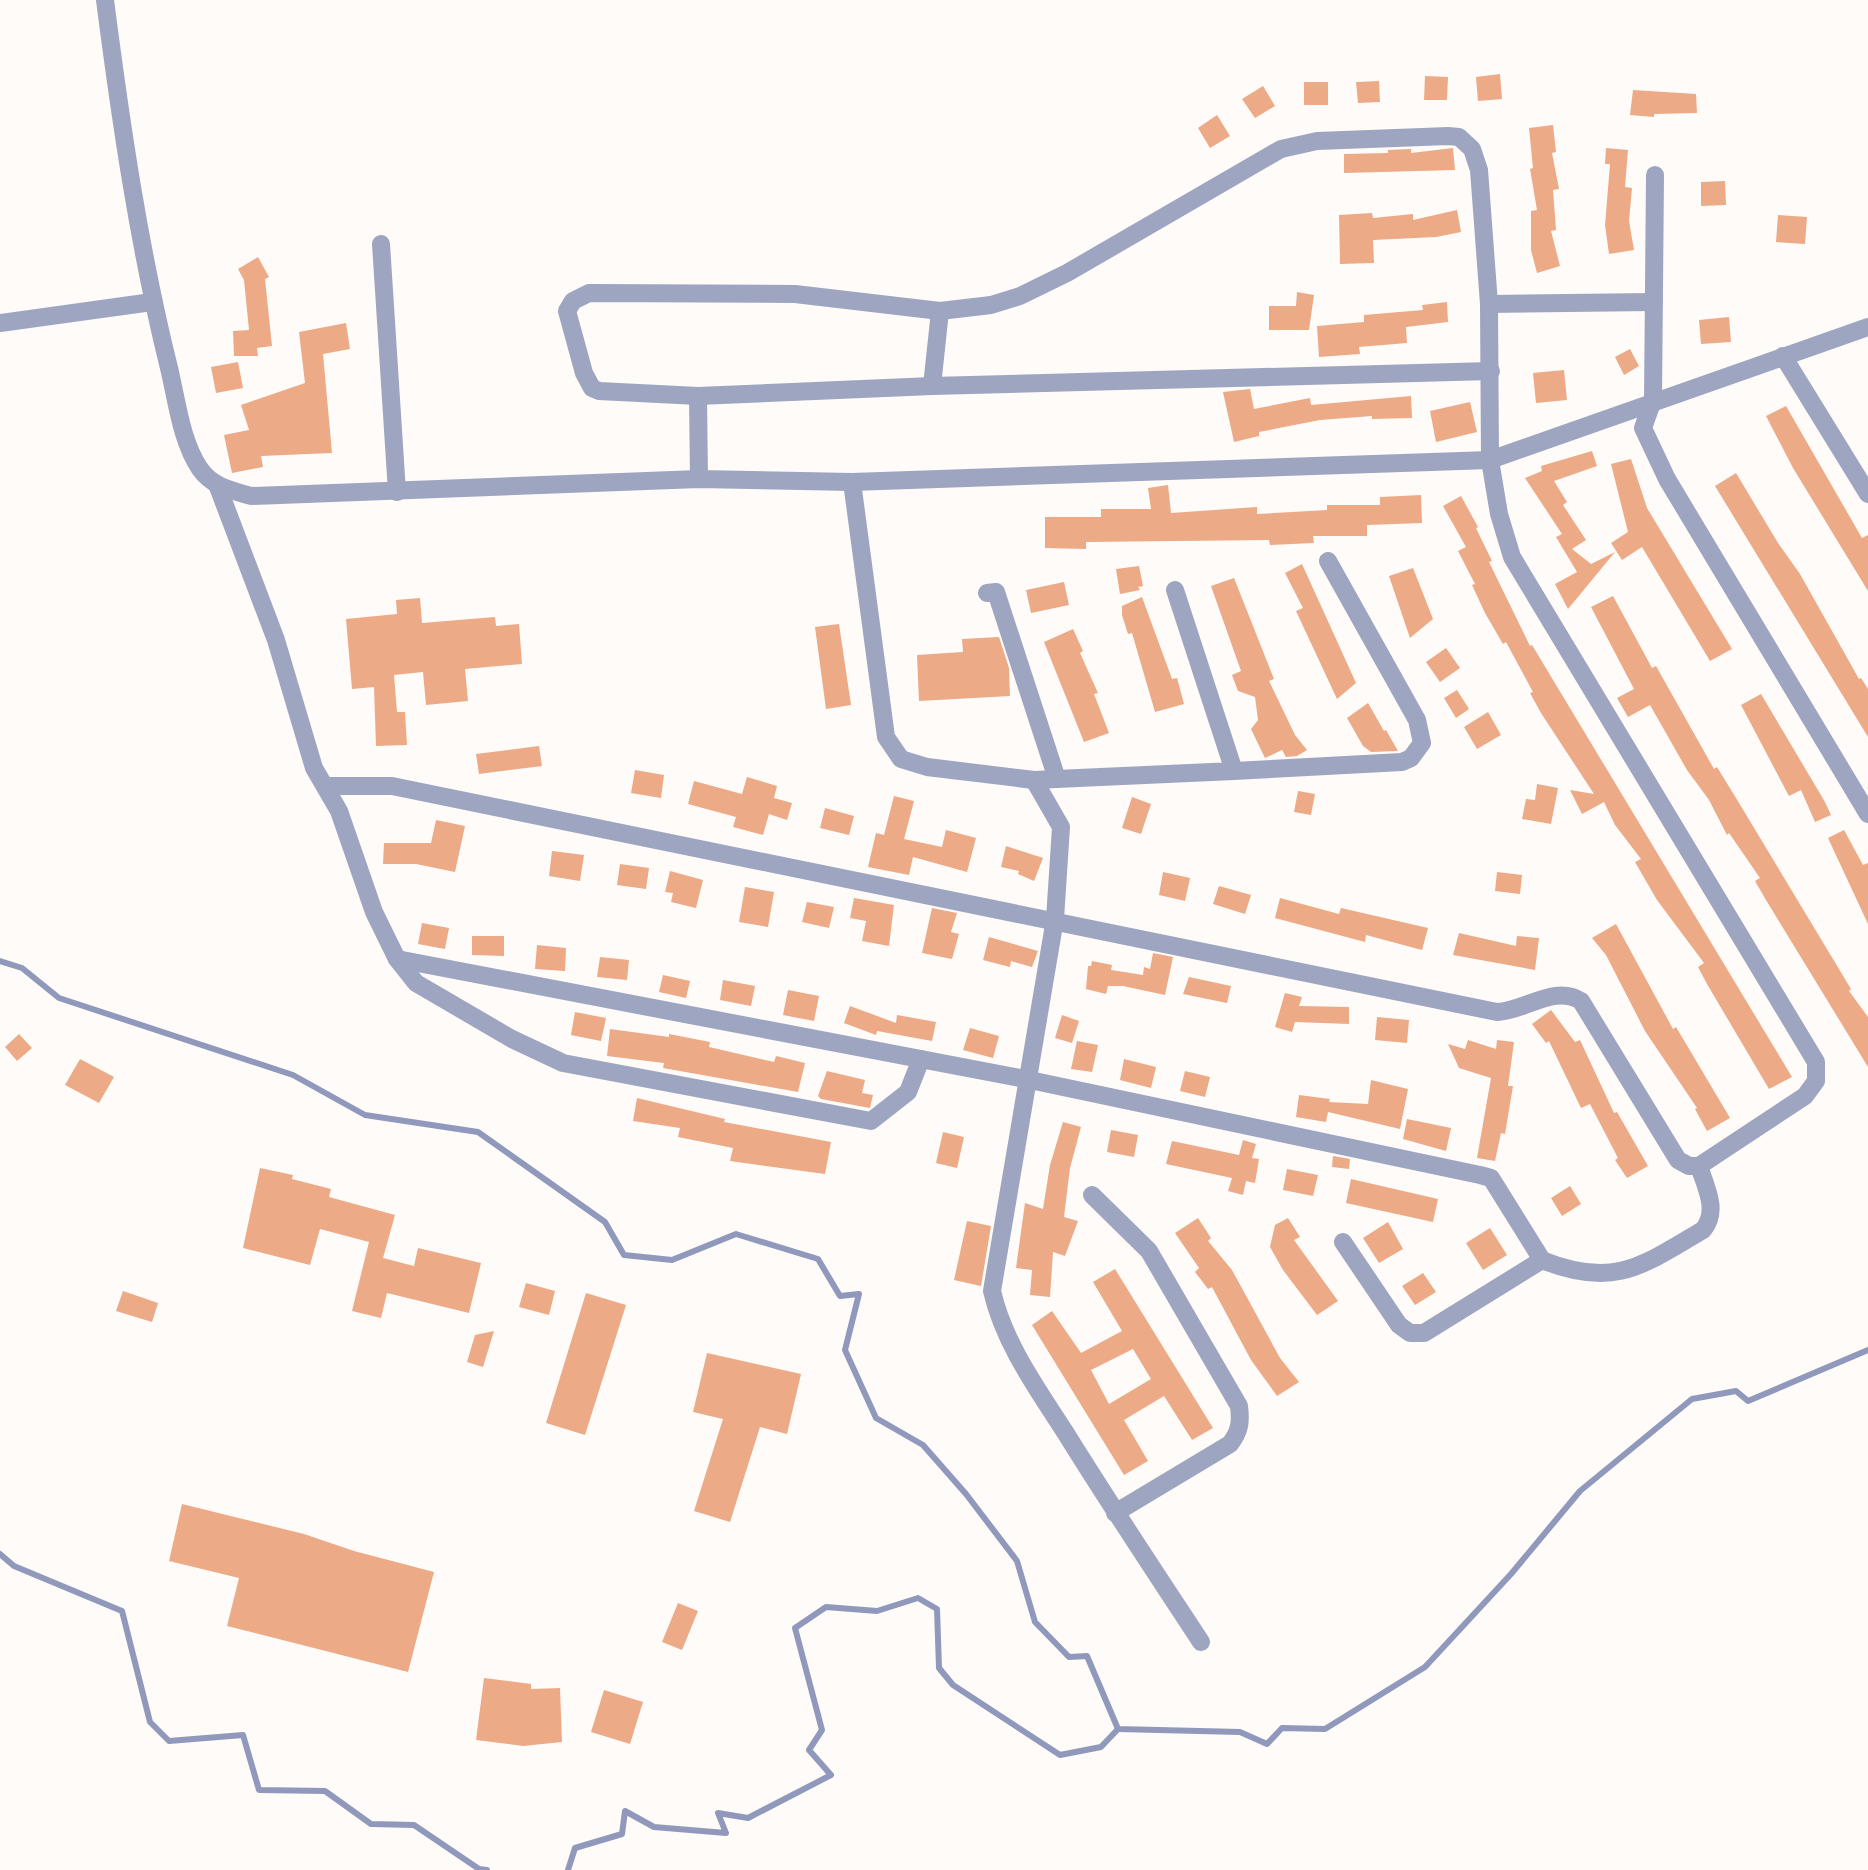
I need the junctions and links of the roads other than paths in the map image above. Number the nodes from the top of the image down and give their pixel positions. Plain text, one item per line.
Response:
1 (105, 0) edge
2 (1655, 175) dead end
3 (381, 244) dead end
4 (152, 302) junction
5 (1654, 302) junction
6 (1489, 304) junction
7 (940, 310) junction
8 (0, 323) edge
9 (1868, 327) edge
10 (1783, 356) junction
11 (1491, 372) junction
12 (932, 386) junction
13 (698, 396) junction
14 (1653, 400) junction
15 (1490, 460) junction
16 (699, 480) junction
17 (852, 482) junction
18 (218, 487) junction
19 (397, 492) junction
20 (1868, 494) edge
21 (1328, 561) dead end
22 (1175, 590) dead end
23 (987, 593) dead end
24 (1234, 771) junction
25 (1057, 779) junction
26 (1034, 780) junction
27 (326, 786) junction
28 (1868, 814) edge
29 (1055, 919) junction
30 (397, 959) junction
31 (921, 1059) junction
32 (1025, 1079) junction
33 (1699, 1166) junction
34 (1092, 1195) dead end
35 (1343, 1242) dead end
36 (1542, 1260) junction
37 (1115, 1513) junction
38 (1201, 1642) dead end

1 - 4 street
2 - 5 street
3 - 19 street
4 - 8 street
4 - 18 street
5 - 6 street
5 - 14 street
6 - 7 street
6 - 11 street
7 - 12 street
7 - 13 street
9 - 10 street
10 - 14 street
10 - 20 street
11 - 12 street
11 - 15 street
12 - 13 street
13 - 16 street
14 - 15 street
14 - 28 street
15 - 17 street
15 - 33 street
16 - 17 street
16 - 19 street
17 - 26 street
18 - 19 street
18 - 27 street
21 - 24 street
22 - 24 street
23 - 25 street
24 - 25 street
25 - 26 street
26 - 29 street
27 - 29 street
27 - 30 street
29 - 32 street
29 - 33 street
30 - 31 street
30 - 31 street
31 - 32 street
32 - 36 street
32 - 37 street
33 - 36 street
34 - 37 street
35 - 36 street
37 - 38 street

